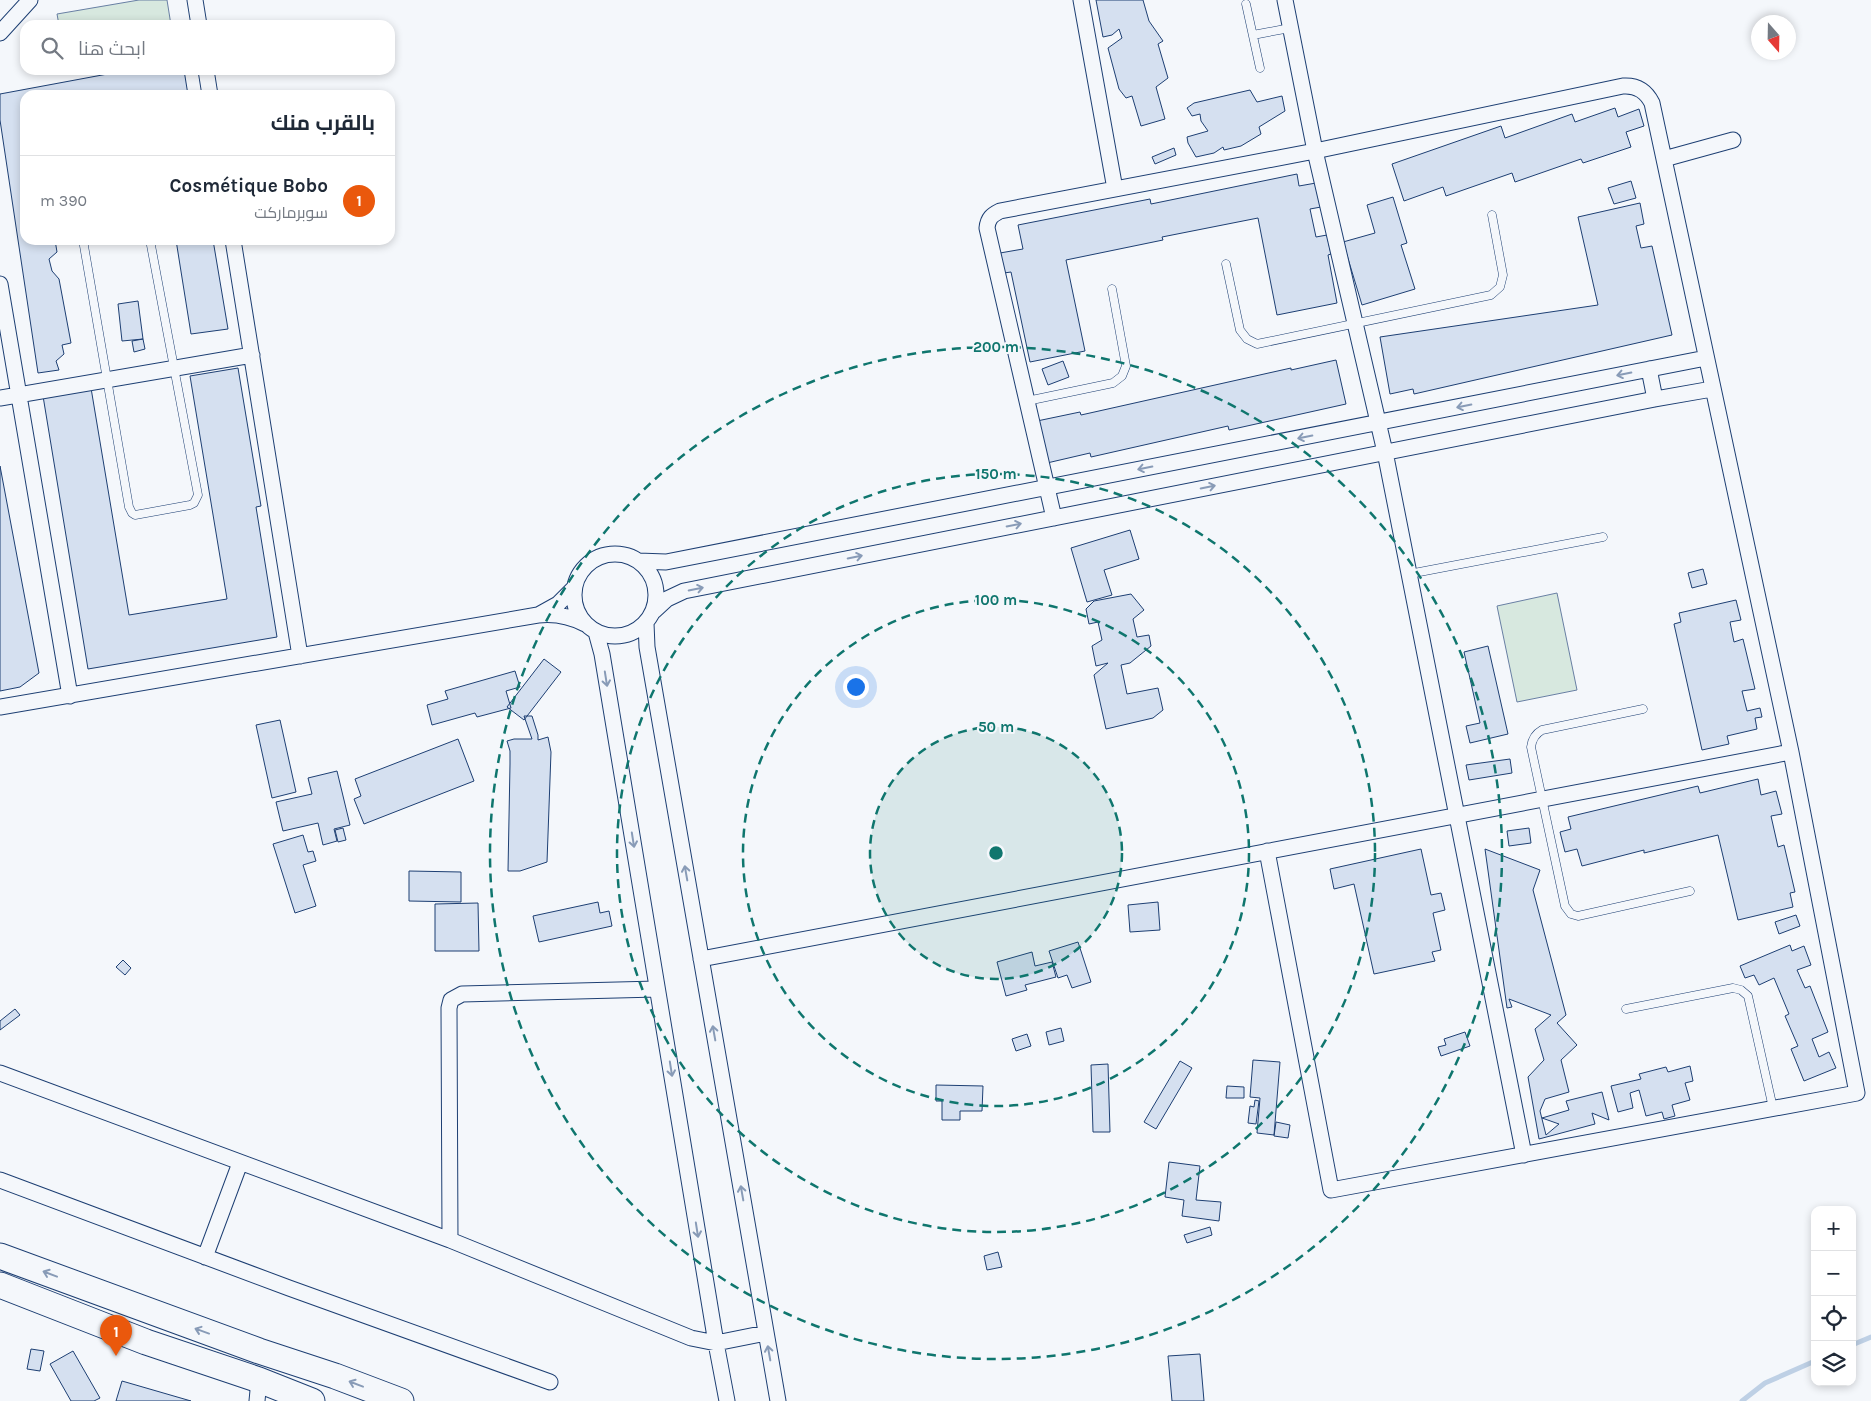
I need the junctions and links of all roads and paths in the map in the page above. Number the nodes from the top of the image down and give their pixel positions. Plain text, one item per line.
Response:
1 (30, 0) edge
2 (195, 0) edge
3 (1081, 0) edge
4 (1285, 0) edge
5 (1246, 4) dead end
6 (198, 20) edge
7 (1290, 28) junction
8 (0, 33) edge
9 (1253, 35) junction
10 (1260, 68) dead end
11 (207, 75) edge
12 (209, 90) edge
13 (1733, 140) dead end
14 (1315, 150) junction
15 (1664, 159) junction
16 (1115, 188) junction
17 (1492, 215) dead end
18 (83, 245) edge
19 (151, 245) edge
20 (235, 245) edge
21 (1226, 264) dead end
22 (0, 284) edge
23 (1112, 290) dead end
24 (1356, 324) junction
25 (252, 355) junction
26 (1706, 358) junction
27 (174, 368) junction
28 (1649, 369) junction
29 (107, 380) junction
30 (1712, 389) junction
31 (19, 394) junction
32 (0, 398) edge
33 (1655, 399) junction
34 (1027, 401) junction
35 (1378, 422) junction
36 (1385, 452) junction
37 (1047, 488) junction
38 (1054, 518) junction
39 (1603, 537) dead end
40 (638, 561) junction
41 (1409, 574) junction
42 (574, 588) junction
43 (538, 615) junction
44 (650, 617) junction
45 (590, 628) junction
46 (300, 656) junction
47 (70, 696) junction
48 (0, 707) edge
49 (1643, 709) dead end
50 (1791, 752) junction
51 (1542, 799) junction
52 (1457, 815) junction
53 (1267, 851) junction
54 (1690, 891) dead end
55 (701, 959) junction
56 (657, 989) junction
57 (1626, 1009) dead end
58 (0, 1073) edge
59 (1773, 1108) junction
60 (1524, 1155) junction
61 (240, 1164) junction
62 (0, 1180) edge
63 (450, 1240) junction
64 (0, 1256) edge
65 (206, 1257) junction
66 (0, 1285) edge
67 (766, 1333) junction
68 (716, 1343) junction
69 (550, 1382) dead end
70 (258, 1391) edge
71 (312, 1401) edge
72 (401, 1401) edge
73 (727, 1401) edge
74 (778, 1401) edge

1 - 8 street
2 - 6 street
3 - 16 street
4 - 7 street
5 - 9 lane
7 - 9 lane
7 - 14 street
9 - 10 lane
11 - 12 street
13 - 15 street
14 - 15 street
14 - 16 street
14 - 24 street
15 - 26 street
16 - 34 street
17 - 24 lane
18 - 29 lane
19 - 27 lane
20 - 25 street
21 - 24 lane
22 - 31 street
23 - 34 lane
24 - 35 street
25 - 27 street
25 - 46 street
26 - 28 street
26 - 30 street
27 - 29 street
27 - 29 lane
28 - 33 street
28 -> 35 street
29 - 31 street
30 - 33 street
30 - 50 street
31 - 32 street
31 - 47 street
33 - 36 street
34 - 37 street
35 - 36 street
35 -> 37 street
38 -> 36 street
36 - 41 street
37 - 38 street
37 - 40 street
44 -> 38 street
39 - 41 lane
40 - 42 street
40 - 44 street
41 - 52 street
42 - 43 street
42 - 45 street
43 - 45 street
43 - 46 street
44 - 45 street
55 -> 44 street
45 -> 56 street
46 - 47 street
47 - 48 street
49 - 51 lane
50 - 51 street
50 - 59 street
51 - 52 street
51 - 54 lane
52 - 53 street
52 - 60 street
53 - 55 street
53 - 60 street
67 -> 55 street
56 - 63 street
56 -> 68 street
57 - 59 lane
58 - 61 street
59 - 60 street
61 - 63 street
61 - 65 street
62 - 65 street
63 - 68 street
72 -> 64 highway
65 - 69 street
66 - 70 highway
67 - 68 street
74 -> 67 street
68 - 73 street
70 - 71 highway

